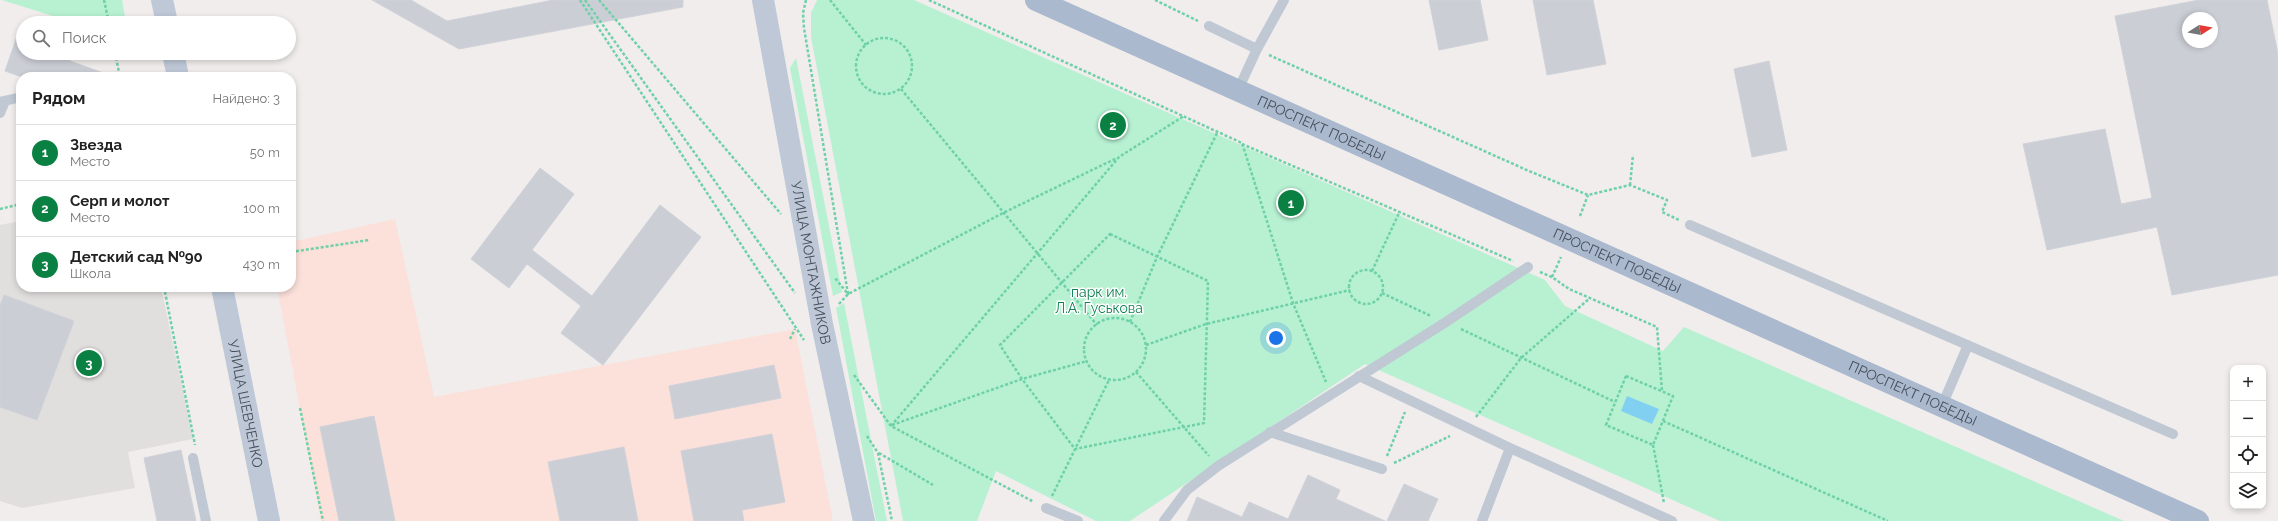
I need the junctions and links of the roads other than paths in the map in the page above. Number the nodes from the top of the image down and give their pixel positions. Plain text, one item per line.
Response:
1 (162, 0) edge
2 (1036, 0) edge
3 (1284, 0) edge
4 (765, 1) edge
5 (165, 16) edge
6 (1209, 26) road end
7 (1257, 49) junction
8 (174, 60) edge
9 (177, 72) edge
10 (1238, 90) junction
11 (16, 98) edge
12 (2, 101) edge
13 (0, 113) edge
14 (1690, 225) dead end
15 (1528, 267) road end
16 (223, 292) edge
17 (1968, 345) junction
18 (1359, 376) junction
19 (1941, 408) junction
20 (1270, 432) junction
21 (2173, 434) dead end
22 (1510, 448) junction
23 (192, 458) road end
24 (1382, 469) road end
25 (1046, 508) road end
26 (1670, 520) edge
27 (206, 521) edge
28 (269, 521) edge
29 (864, 521) edge
30 (1078, 521) edge
31 (1164, 521) edge
32 (1482, 521) edge
33 (2198, 521) edge

1 - 5 main road
2 - 10 main road, ПРОСПЕКТ ПОБЕДЫ
3 - 7 lane
4 - 29 main road, УЛИЦА МОНТАЖНИКОВ
6 - 7 lane
7 - 10 lane
8 - 9 main road
10 - 19 main road, ПРОСПЕКТ ПОБЕДЫ
11 - 12 lane
12 - 13 lane
14 - 17 lane
15 - 18 lane
16 - 28 main road, УЛИЦА ШЕВЧЕНКО
17 - 19 lane
17 - 21 lane
18 - 20 lane
18 - 22 lane
19 - 33 main road, ПРОСПЕКТ ПОБЕДЫ
20 - 24 lane
20 - 31 lane
22 - 26 lane
22 - 32 lane
23 - 27 lane
25 - 30 lane

